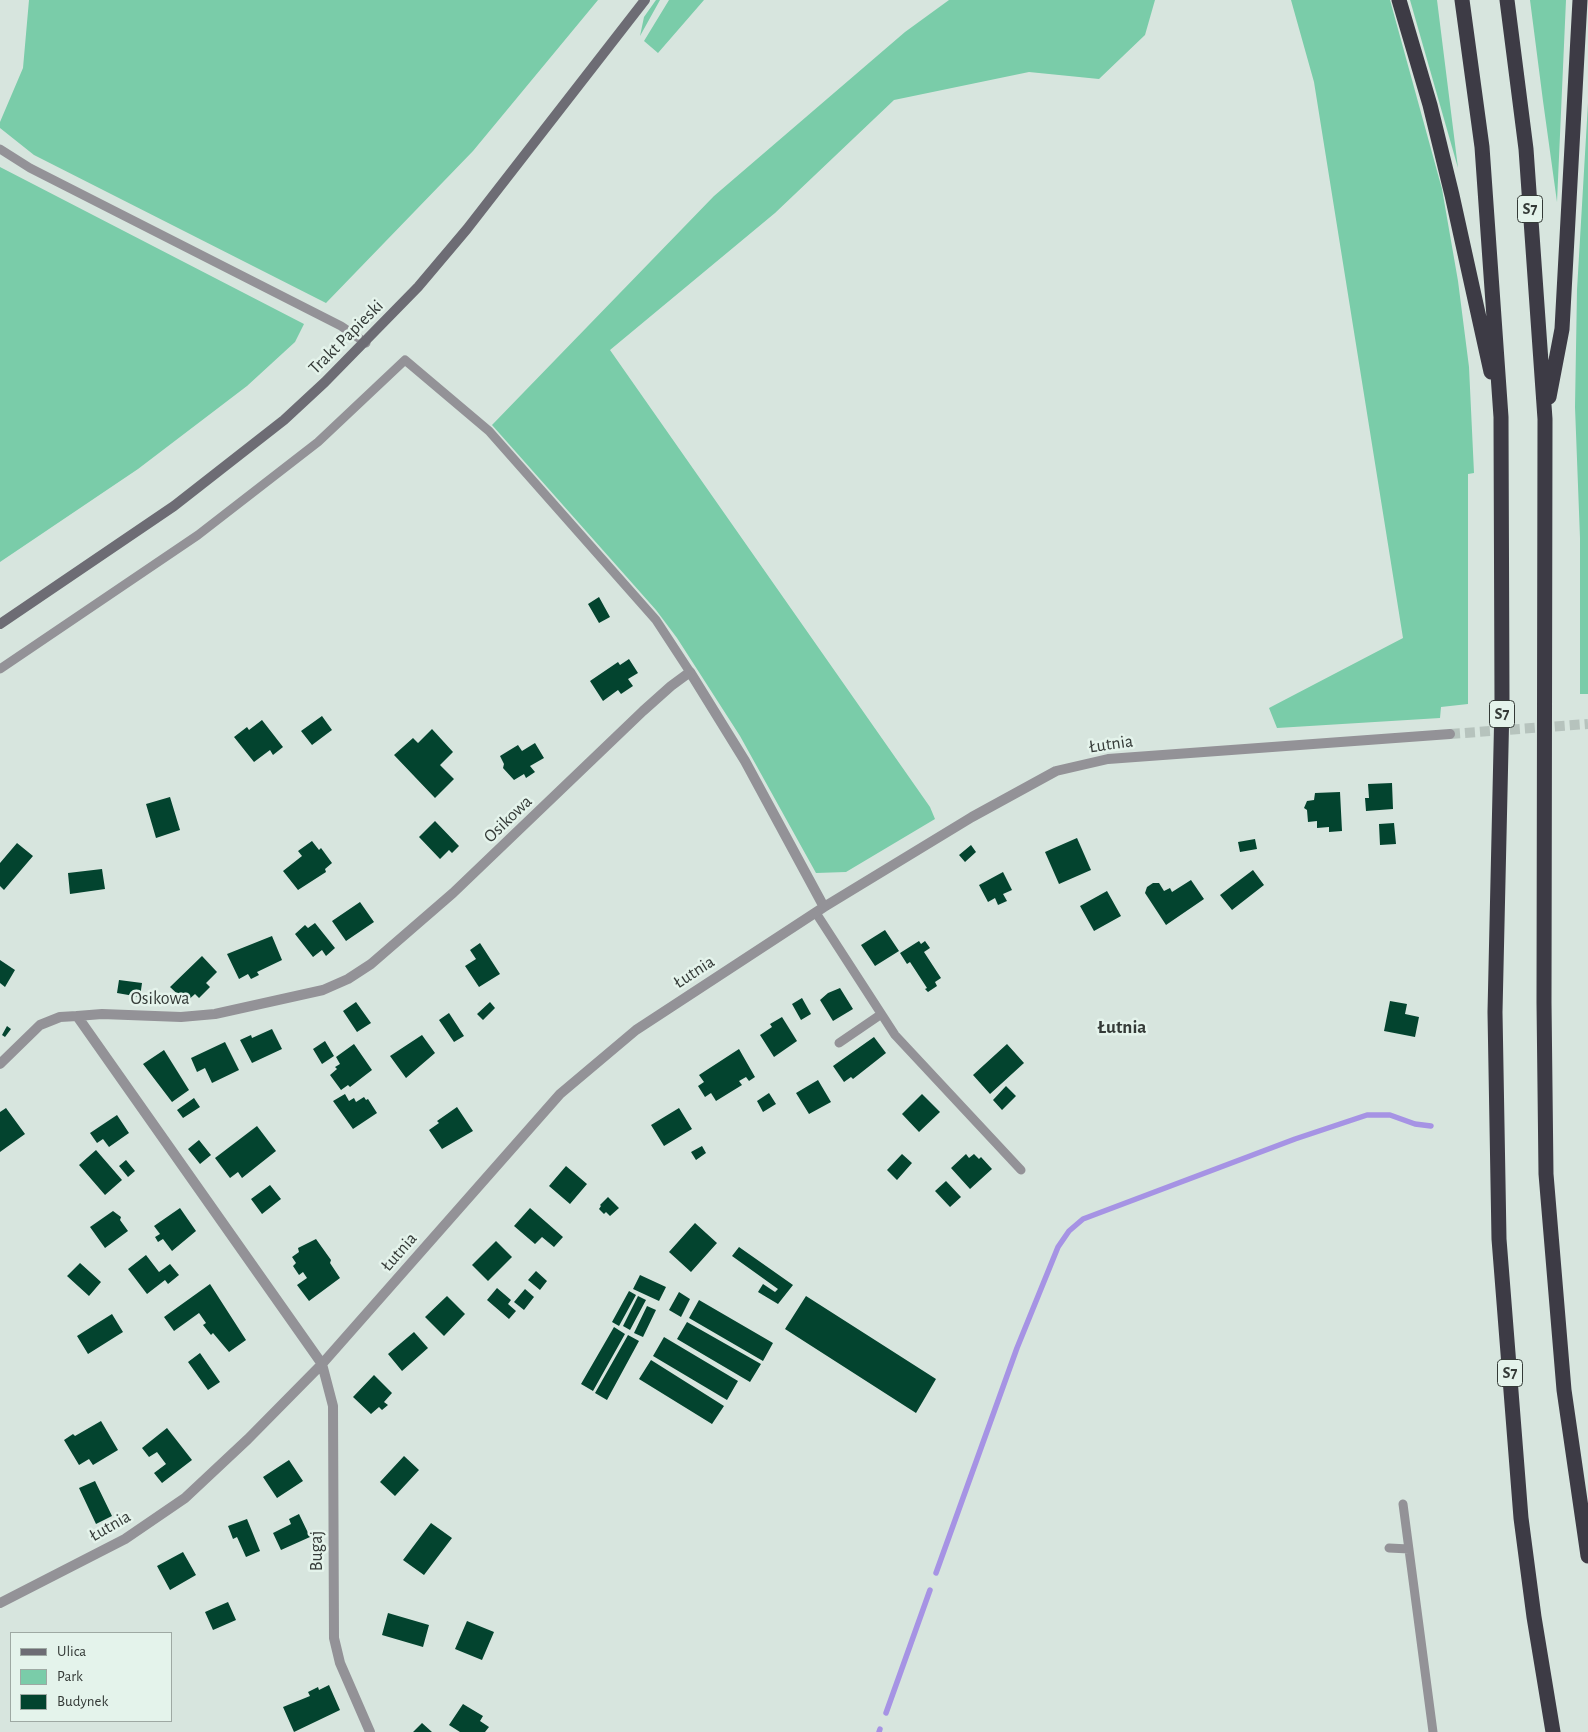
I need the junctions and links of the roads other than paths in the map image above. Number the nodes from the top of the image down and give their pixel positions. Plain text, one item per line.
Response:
1 (644, 0) edge
2 (1400, 0) edge
3 (1462, 0) edge
4 (1507, 0) edge
5 (1580, 0) edge
6 (0, 149) edge
7 (366, 343) junction
8 (1501, 417) junction
9 (1545, 418) junction
10 (0, 624) edge
11 (0, 669) edge
12 (690, 672) junction
13 (1450, 734) tunnel mouth
14 (820, 910) junction
15 (77, 1016) junction
16 (880, 1016) junction
17 (839, 1043) dead end
18 (0, 1064) edge
19 (1020, 1170) dead end
20 (322, 1364) junction
21 (1403, 1504) dead end
22 (1389, 1548) dead end
23 (1409, 1549) junction
24 (1588, 1556) edge
25 (0, 1604) edge
26 (370, 1732) edge
27 (1433, 1732) edge
28 (1553, 1732) edge

1 - 7 street, Trakt Papieski
2 - 8 highway
3 - 8 highway, S7
4 - 9 highway, S7
5 - 9 highway
6 - 7 lane
7 - 10 street, Trakt Papieski
8 - 28 highway, S7
9 - 24 highway, S7
11 - 12 lane
12 - 14 street
12 - 15 street, Osikowa
13 - 14 street, Łutnia
14 - 16 lane
14 - 20 street, Łutnia
15 - 18 street, Osikowa
15 - 20 street
16 - 17 lane
16 - 19 lane
20 - 25 street, Łutnia
20 - 26 street, Bugaj
21 - 23 lane
22 - 23 lane
23 - 27 lane

